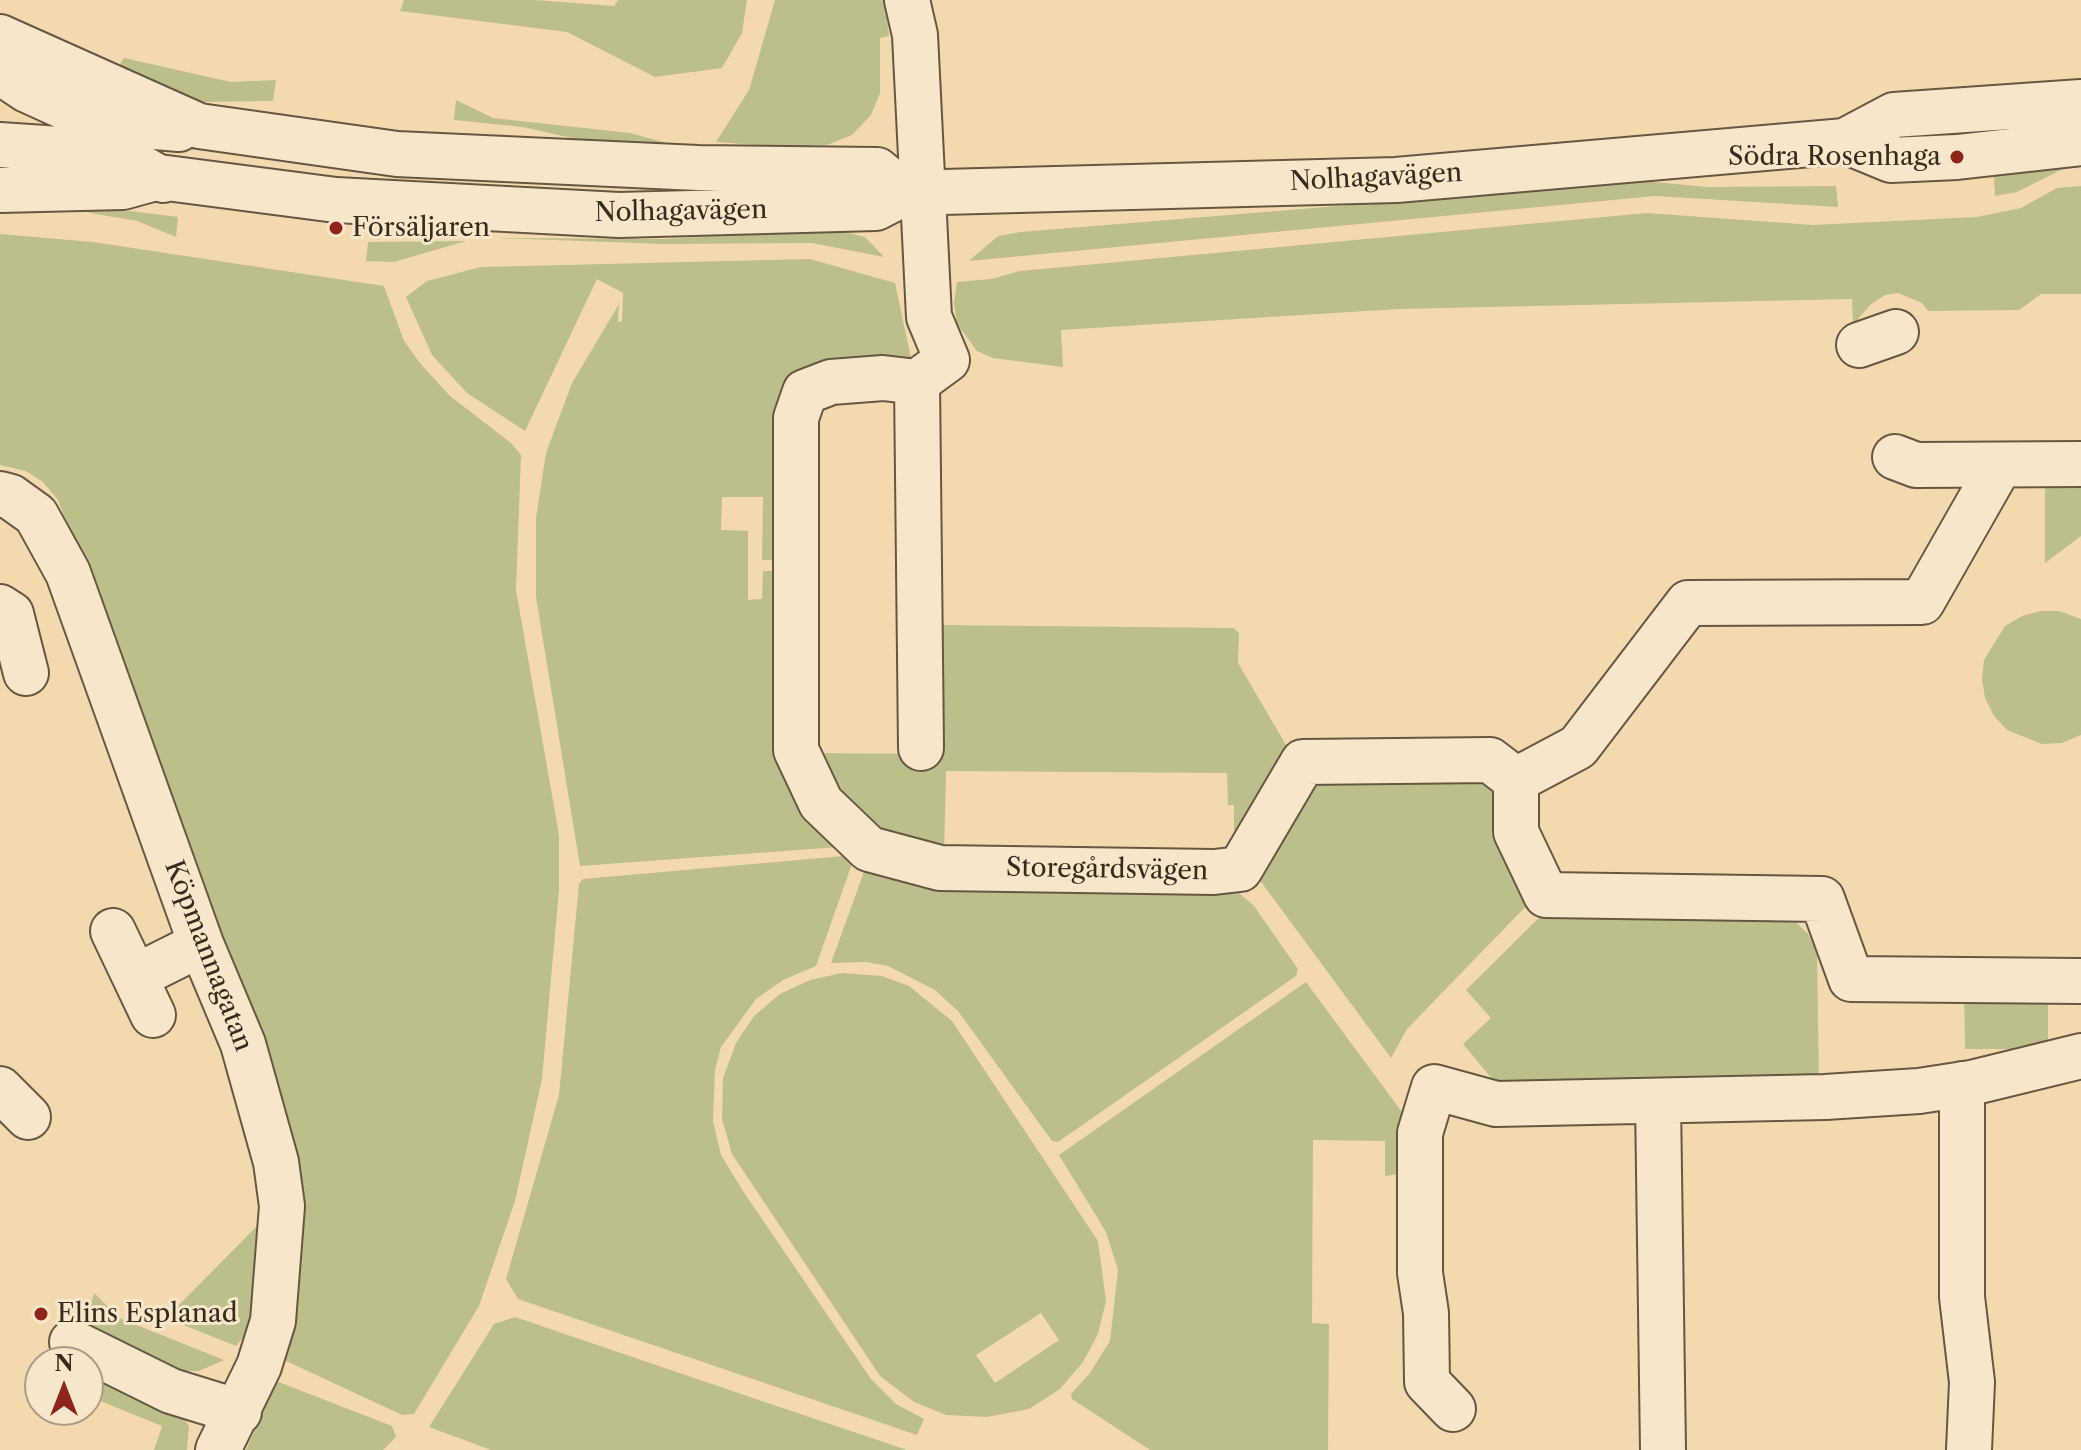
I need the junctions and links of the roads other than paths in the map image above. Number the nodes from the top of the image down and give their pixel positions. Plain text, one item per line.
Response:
1 (907, 0) edge
2 (1, 69) edge
3 (2081, 102) edge
4 (1845, 141) junction
5 (2081, 143) edge
6 (0, 145) edge
7 (159, 177) junction
8 (0, 190) edge
9 (915, 193) junction
10 (917, 382) junction
11 (1895, 457) dead end
12 (2081, 464) edge
13 (2000, 465) junction
14 (0, 494) edge
15 (68, 573) junction
16 (5, 611) edge
17 (26, 673) dead end
18 (921, 748) dead end
19 (1516, 780) junction
20 (113, 931) dead end
21 (201, 944) junction
22 (2081, 981) edge
23 (2081, 1056) edge
24 (1962, 1084) junction
25 (1658, 1101) junction
26 (72, 1342) dead end
27 (1453, 1409) dead end
28 (239, 1412) junction
29 (218, 1450) edge
30 (1663, 1450) edge
31 (1969, 1450) edge

1 - 9 street
2 - 9 street, Nolhagavägen
3 - 4 street, Nolhagavägen
4 - 5 street, Nolhagavägen
4 - 9 street, Nolhagavägen
6 - 7 street, Nolhagavägen
7 - 8 street, Nolhagavägen
7 - 9 street, Nolhagavägen
9 - 10 street
10 - 18 street
10 - 19 street, Storegårdsvägen
11 - 13 street
12 - 13 street
13 - 19 street
14 - 15 street, Köpmannagatan
15 - 16 street
15 - 21 street, Köpmannagatan
16 - 17 street
19 - 22 street
20 - 21 street
21 - 28 street, Köpmannagatan
23 - 24 street
24 - 25 street
24 - 31 street
25 - 27 street
25 - 30 street
26 - 28 street
28 - 29 street, Köpmannagatan

